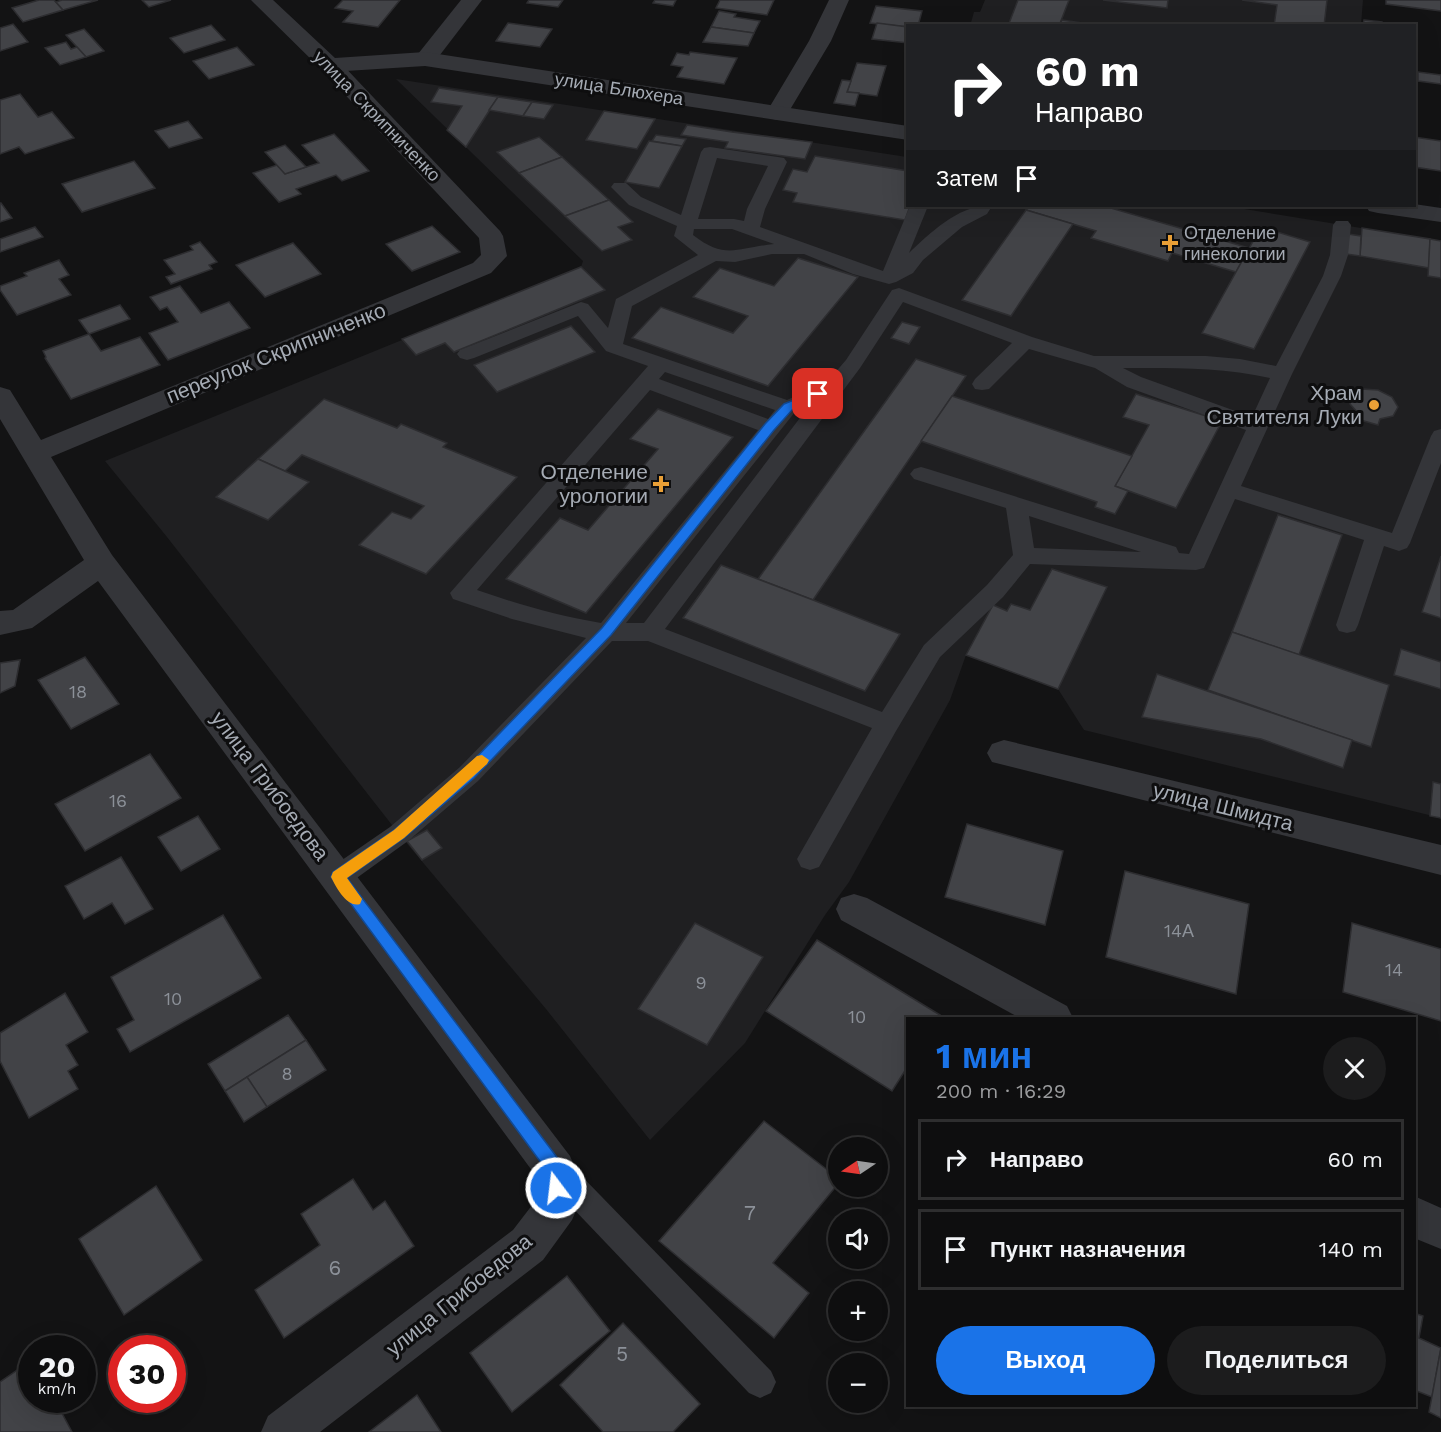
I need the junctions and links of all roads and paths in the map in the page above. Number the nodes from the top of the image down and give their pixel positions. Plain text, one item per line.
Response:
1 (261, 0) edge
2 (472, 0) edge
3 (839, 0) edge
4 (425, 59) junction
5 (330, 65) junction
6 (777, 113) junction
7 (906, 133) edge
8 (620, 188) dead end
9 (919, 207) edge
10 (982, 207) edge
11 (1385, 207) edge
12 (1441, 215) edge
13 (687, 224) junction
14 (1342, 225) dead end
15 (751, 228) junction
16 (491, 236) joint
17 (806, 249) junction
18 (713, 255) junction
19 (894, 286) junction
20 (623, 303) junction
21 (581, 308) junction
22 (1024, 341) junction
23 (613, 347) junction
24 (467, 354) dead end
25 (1093, 362) junction
26 (661, 364) junction
27 (1282, 374) junction
28 (646, 381) junction
29 (982, 384) dead end
30 (834, 387) junction
31 (0, 396) edge
32 (788, 407) junction
33 (770, 427) junction
34 (1258, 427) junction
35 (1441, 436) edge
36 (35, 453) junction
37 (921, 474) dead end
38 (1229, 490) junction
39 (1016, 504) junction
40 (1376, 536) junction
41 (1024, 556) junction
42 (1196, 562) junction
43 (101, 563) junction
44 (0, 623) edge
45 (1347, 625) dead end
46 (606, 632) junction
47 (650, 632) junction
48 (887, 724) junction
49 (1004, 753) dead end
50 (810, 859) dead end
51 (1441, 860) edge
52 (338, 877) junction
53 (854, 909) dead end
54 (1051, 1017) edge
55 (556, 1170) junction
56 (1416, 1217) edge
57 (1441, 1229) edge
58 (760, 1382) dead end
59 (284, 1432) edge

1 - 5 street, улица Скрипниченко
2 - 4 street
3 - 6 street
4 - 5 street, улица Блюхера
4 - 6 street, улица Блюхера
5 - 16 street, улица Скрипниченко
6 - 7 street, улица Блюхера
8 - 13 lane
9 - 19 lane
10 - 19 lane
11 - 12 street
13 - 15 lane
13 - 15 lane
13 - 18 lane
14 - 27 lane
15 - 17 lane
16 - 36 street, переулок Скрипниченко
17 - 18 lane
17 - 19 lane
18 - 20 lane
19 - 22 lane
19 - 30 lane
20 - 21 lane
20 - 23 lane
21 - 23 lane
21 - 24 lane
22 - 25 lane
22 - 29 lane
23 - 26 lane
25 - 27 lane
25 - 34 lane
26 - 28 lane
26 - 32 lane
27 - 34 lane
28 - 33 lane
28 - 46 lane
30 - 32 lane
30 - 47 lane
31 - 36 street, улица Грибоедова
32 - 33 lane
33 - 46 lane
34 - 38 lane
35 - 40 lane
36 - 43 street, улица Грибоедова
37 - 39 lane
38 - 40 lane
38 - 42 lane
39 - 41 lane
39 - 42 lane
40 - 45 lane
41 - 42 lane
41 - 48 lane
43 - 44 street
43 - 52 street, улица Грибоедова
46 - 47 lane
46 - 52 lane
47 - 48 lane
48 - 50 lane
49 - 51 street, улица Шмидта
52 - 55 street, улица Грибоедова
53 - 54 street
55 - 58 lane
55 - 59 street, улица Грибоедова
56 - 57 street

